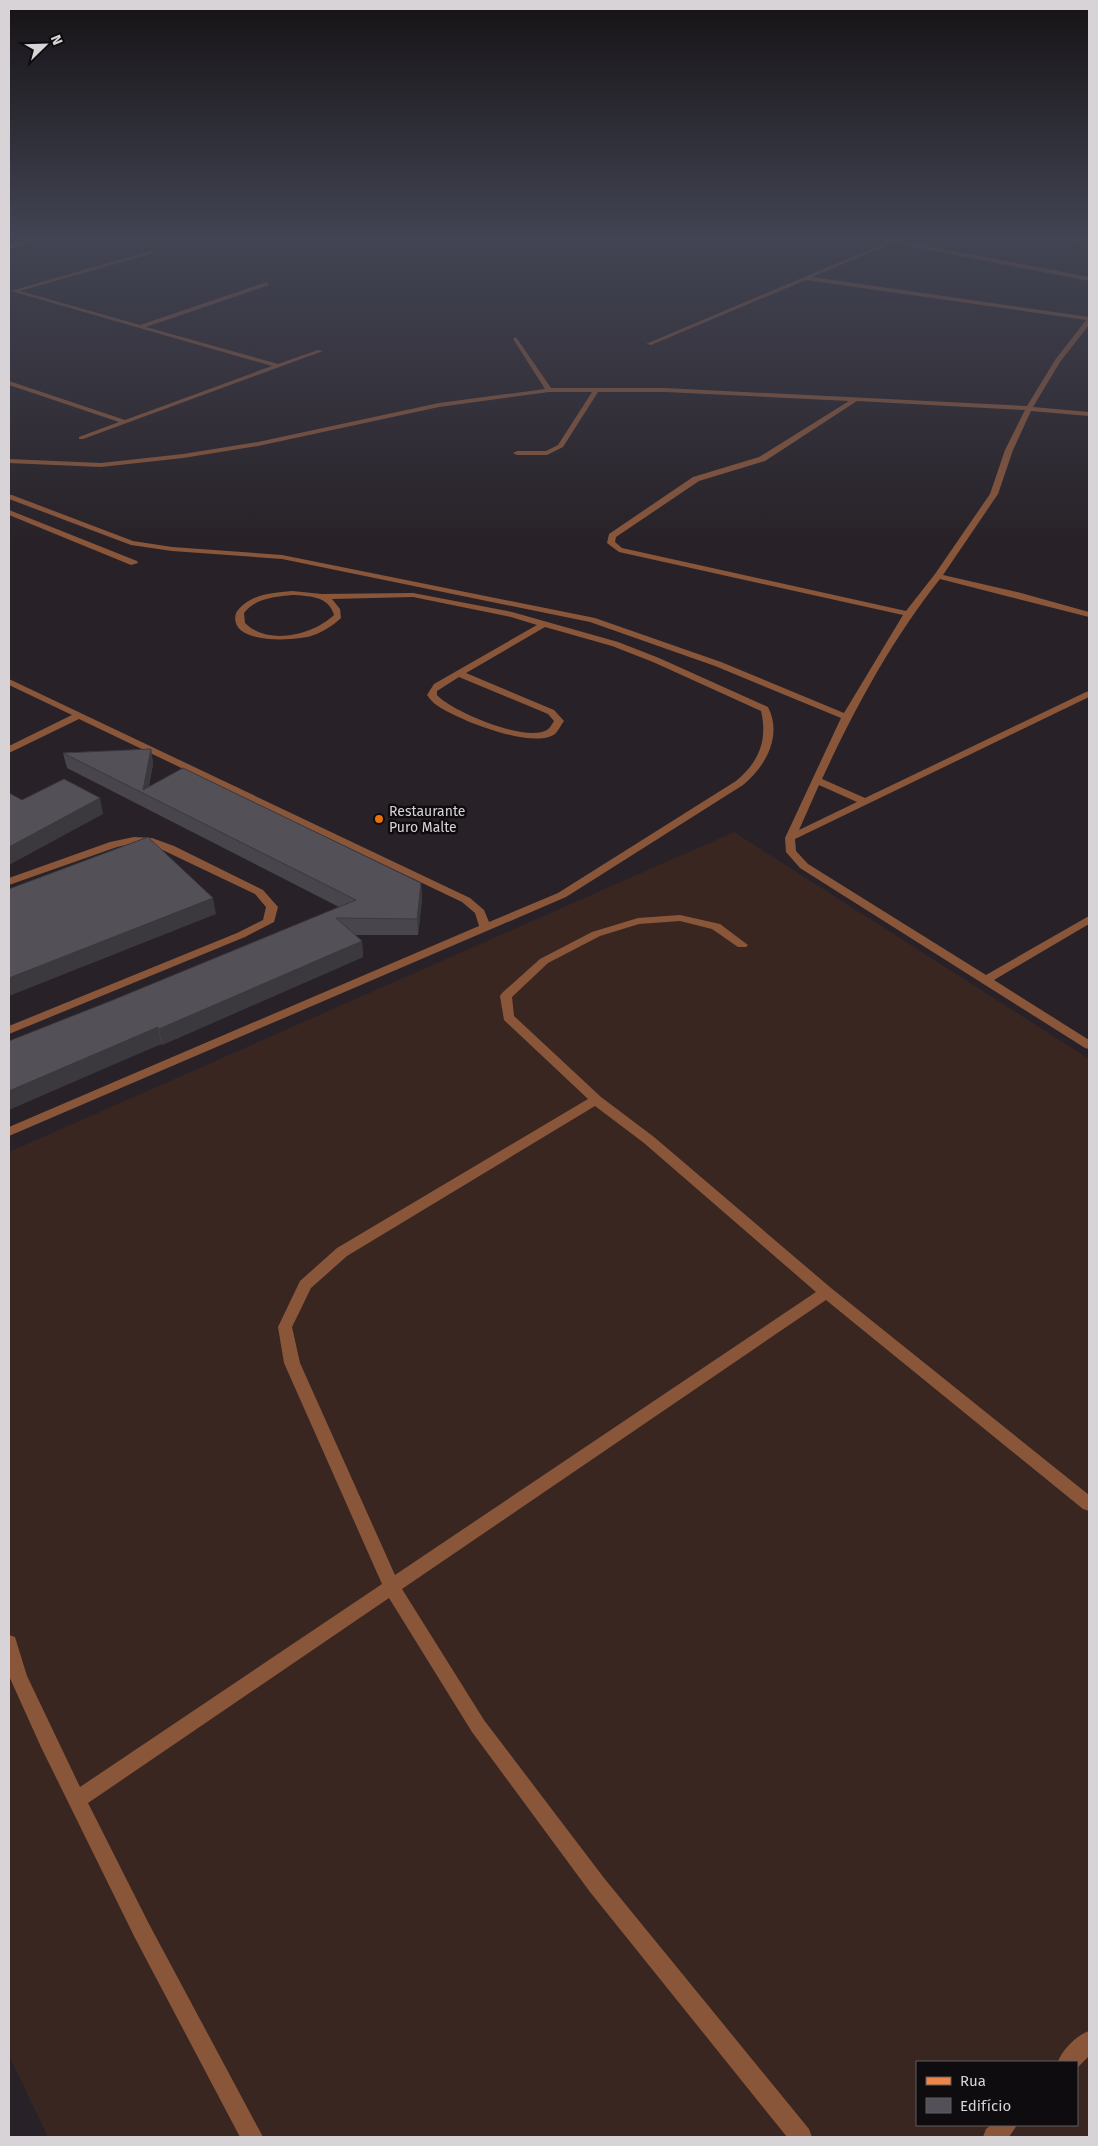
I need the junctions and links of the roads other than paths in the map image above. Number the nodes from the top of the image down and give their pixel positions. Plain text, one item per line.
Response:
1 (188, 340) edge
2 (517, 340) edge
3 (658, 340) edge
4 (1073, 340) edge
5 (649, 344) dead end
6 (320, 352) dead end
7 (278, 366) junction
8 (9, 383) edge
9 (597, 389) junction
10 (548, 390) junction
11 (854, 400) junction
12 (1028, 410) junction
13 (1089, 414) edge
14 (126, 422) junction
15 (81, 438) dead end
16 (517, 453) dead end
17 (9, 460) edge
18 (9, 497) edge
19 (9, 512) edge
20 (134, 563) dead end
21 (938, 576) junction
22 (320, 597) junction
23 (908, 614) junction
24 (1089, 615) edge
25 (544, 624) junction
26 (458, 673) junction
27 (9, 682) edge
28 (1089, 694) edge
29 (80, 716) junction
30 (846, 717) junction
31 (9, 750) edge
32 (816, 780) junction
33 (864, 801) junction
34 (790, 838) junction
35 (9, 882) edge
36 (1089, 919) edge
37 (485, 928) junction
38 (742, 945) dead end
39 (987, 979) junction
40 (9, 1030) edge
41 (1089, 1045) edge
42 (596, 1100) junction
43 (9, 1132) edge
44 (826, 1292) junction
45 (1089, 1504) edge
46 (391, 1586) junction
47 (9, 1643) edge
48 (77, 1800) junction
49 (1089, 2041) edge
50 (1069, 2061) edge
51 (1005, 2126) edge
52 (252, 2137) edge
53 (801, 2137) edge
54 (994, 2137) edge

1 - 7 street
2 - 10 street
3 - 5 street
4 - 12 street
6 - 7 street
7 - 14 street
8 - 14 street
9 - 10 street
9 - 11 street
9 - 16 street
10 - 17 street
11 - 12 street
11 - 23 street
12 - 13 street
12 - 21 street
14 - 15 street
18 - 30 street
19 - 20 street
21 - 23 street
21 - 24 street
22 - 22 street
22 - 25 street
23 - 30 street
25 - 26 street
25 - 37 street
26 - 26 street
27 - 29 street
28 - 33 street
29 - 31 street
29 - 37 street
30 - 32 street
32 - 33 street
32 - 34 street
33 - 34 street
34 - 39 street
35 - 40 street
36 - 39 street
37 - 43 street
38 - 42 street
39 - 41 street
42 - 44 street
42 - 46 street
44 - 45 street
44 - 46 street
46 - 48 street
46 - 53 street
47 - 48 street
48 - 52 street
49 - 50 street
51 - 54 street

